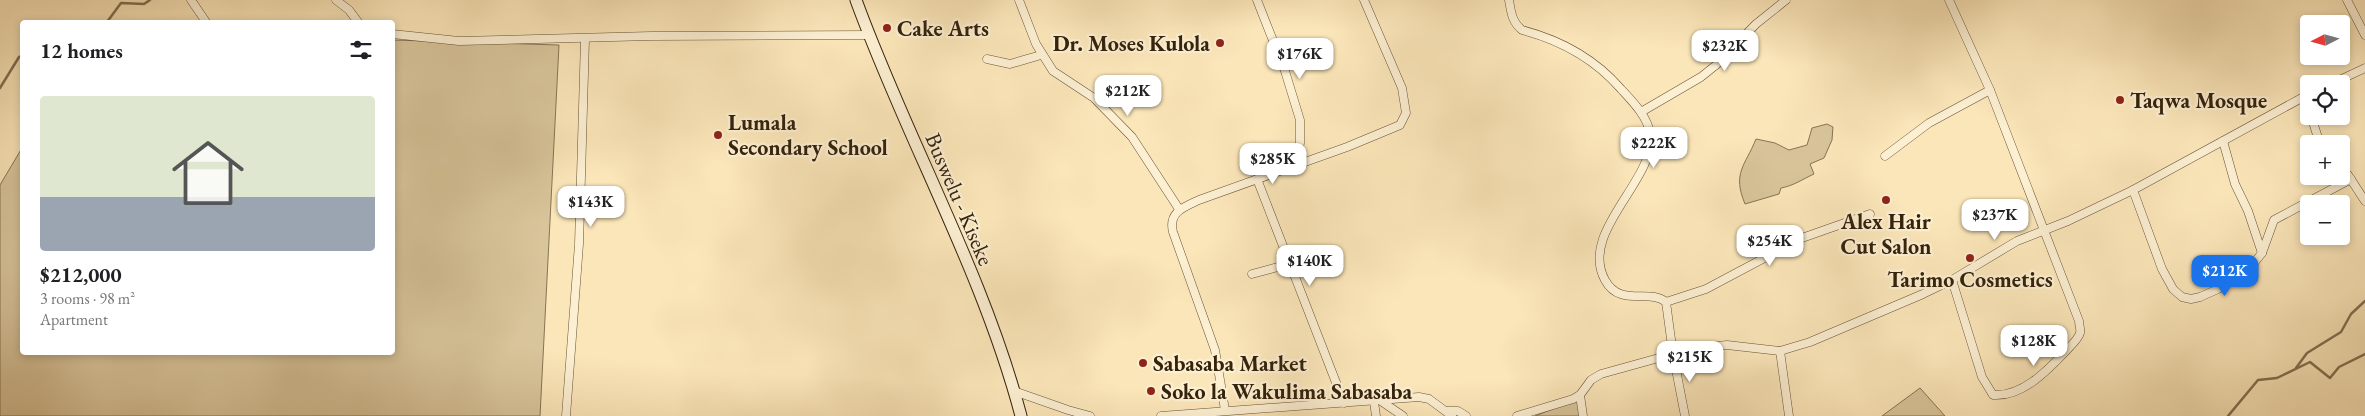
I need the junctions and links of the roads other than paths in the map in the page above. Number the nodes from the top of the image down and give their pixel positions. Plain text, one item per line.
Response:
1 (191, 0) edge
2 (336, 0) edge
3 (856, 0) edge
4 (1019, 0) edge
5 (1257, 0) edge
6 (1364, 0) edge
7 (1509, 0) edge
8 (1786, 0) edge
9 (1949, 0) edge
10 (2348, 0) edge
11 (205, 20) edge
12 (356, 20) edge
13 (395, 34) edge
14 (869, 35) junction
15 (2365, 35) edge
16 (586, 39) junction
17 (1041, 55) junction
18 (988, 60) dead end
19 (2365, 68) edge
20 (2350, 75) edge
21 (1990, 90) junction
22 (2300, 98) edge
23 (1641, 112) junction
24 (2223, 141) junction
25 (1884, 156) dead end
26 (1295, 166) junction
27 (1256, 179) junction
28 (2351, 180) joint
29 (2133, 190) junction
30 (2365, 201) edge
31 (1179, 209) junction
32 (1870, 214) dead end
33 (2043, 231) junction
34 (2262, 253) junction
35 (1289, 264) junction
36 (1252, 274) dead end
37 (1952, 280) junction
38 (1666, 302) junction
39 (1780, 351) junction
40 (1673, 354) junction
41 (1014, 391) junction
42 (1580, 395) junction
43 (1378, 401) junction
44 (1344, 403) junction
45 (1225, 410) junction
46 (1449, 414) edge
47 (566, 416) edge
48 (1021, 416) edge
49 (1090, 416) edge
50 (1161, 416) edge
51 (1376, 416) edge
52 (1403, 416) edge
53 (1466, 416) edge
54 (1517, 416) edge
55 (1583, 416) edge
56 (1685, 416) edge
57 (1789, 416) edge

1 - 11 street
2 - 12 street
3 - 14 main road, Buswelu - Kiseke
4 - 17 street
5 - 26 street
6 - 26 street
7 - 23 street
8 - 23 street
9 - 21 street
10 - 15 street
13 - 16 street
14 - 16 street
14 - 41 main road, Buswelu - Kiseke
16 - 47 street
17 - 18 street
17 - 31 street
19 - 20 street
21 - 25 street
21 - 33 street
22 - 24 street
23 - 38 street
24 - 29 street
24 - 34 street
26 - 27 street
27 - 31 street
27 - 35 street
28 - 30 street
28 - 34 street
29 - 33 street
29 - 34 street
31 - 45 street
32 - 38 street
33 - 37 street
33 - 37 street
35 - 36 street
35 - 44 street
37 - 39 street
38 - 40 street
39 - 40 street
39 - 57 street
40 - 42 street
40 - 56 street
41 - 48 main road, Buswelu - Kiseke
41 - 49 street
42 - 54 street
42 - 55 street
43 - 44 street
43 - 46 street
43 - 51 street
43 - 52 street
44 - 45 street
45 - 50 street
46 - 53 street

